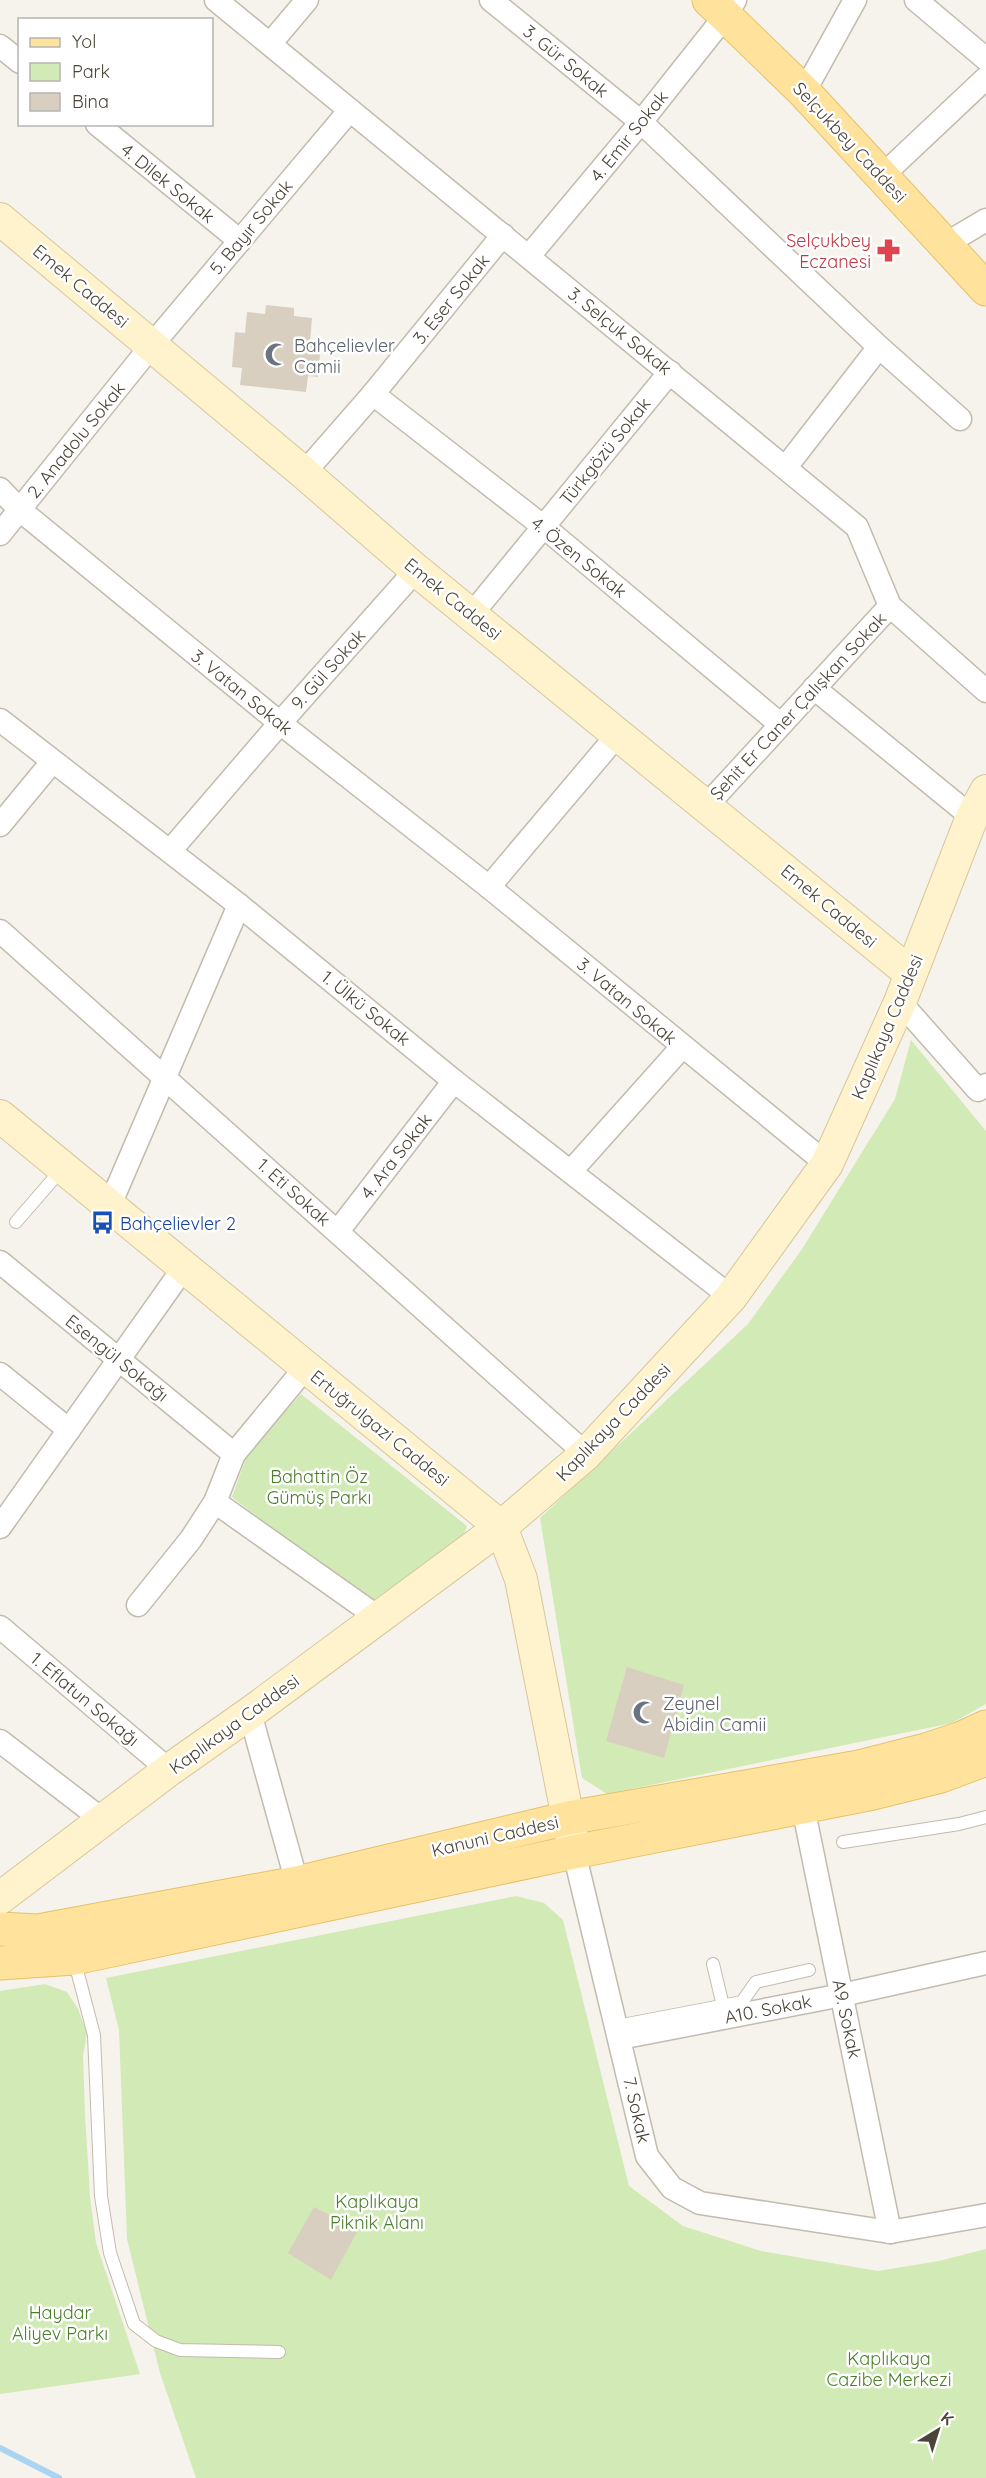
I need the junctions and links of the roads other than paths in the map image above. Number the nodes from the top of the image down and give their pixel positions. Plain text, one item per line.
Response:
1 (216, 0) edge
2 (307, 0) edge
3 (491, 0) edge
4 (855, 0) edge
5 (916, 0) edge
6 (723, 5) edge
7 (270, 44) junction
8 (0, 46) edge
9 (986, 59) edge
10 (18, 60) edge
11 (986, 78) edge
12 (804, 92) junction
13 (350, 110) junction
14 (641, 122) junction
15 (98, 126) edge
16 (882, 176) junction
17 (0, 219) edge
18 (986, 220) edge
19 (503, 235) junction
20 (240, 241) junction
21 (944, 244) junction
22 (529, 256) junction
23 (986, 289) edge
24 (152, 345) junction
25 (879, 348) junction
26 (670, 372) junction
27 (374, 394) junction
28 (960, 419) dead end
29 (786, 467) junction
30 (304, 472) junction
31 (0, 489) edge
32 (20, 510) junction
33 (543, 527) junction
34 (0, 534) edge
35 (416, 570) junction
36 (890, 606) junction
37 (472, 614) junction
38 (814, 688) junction
39 (986, 691) edge
40 (0, 720) edge
41 (280, 723) junction
42 (780, 724) junction
43 (619, 734) junction
44 (52, 762) junction
45 (979, 804) edge
46 (707, 805) junction
47 (0, 825) edge
48 (170, 851) junction
49 (489, 887) junction
50 (239, 905) junction
51 (0, 931) edge
52 (910, 973) junction
53 (900, 1002) junction
54 (682, 1047) junction
55 (164, 1075) junction
56 (454, 1081) junction
57 (983, 1093) edge
58 (0, 1116) edge
59 (827, 1164) junction
60 (63, 1168) junction
61 (572, 1170) junction
62 (109, 1207) junction
63 (16, 1222) dead end
64 (338, 1231) junction
65 (0, 1263) edge
66 (185, 1266) junction
67 (731, 1297) junction
68 (119, 1360) junction
69 (306, 1367) junction
70 (0, 1374) edge
71 (69, 1430) junction
72 (234, 1454) junction
73 (586, 1454) junction
74 (8, 1498) edge
75 (215, 1503) junction
76 (0, 1527) edge
77 (501, 1527) junction
78 (138, 1605) dead end
79 (379, 1618) junction
80 (0, 1627) edge
81 (250, 1713) junction
82 (986, 1727) edge
83 (0, 1740) edge
84 (986, 1759) edge
85 (170, 1770) junction
86 (803, 1807) junction
87 (986, 1816) edge
88 (568, 1818) junction
89 (104, 1821) junction
90 (843, 1842) dead end
91 (574, 1852) junction
92 (297, 1883) junction
93 (0, 1898) edge
94 (0, 1929) edge
95 (74, 1958) junction
96 (0, 1963) edge
97 (986, 1963) edge
98 (713, 1964) dead end
99 (809, 1970) dead end
100 (842, 1995) junction
101 (723, 2006) junction
102 (618, 2032) junction
103 (986, 2215) edge
104 (890, 2232) junction
105 (279, 2352) dead end

1 - 7 street, 3. Selçuk Sokak
2 - 7 street
3 - 14 street, 3. Gür Sokak
4 - 12 street
5 - 9 street
6 - 12 main road, Selçukbey Caddesi
6 - 14 street, 4. Emir Sokak
7 - 13 street, 3. Selçuk Sokak
8 - 10 street
11 - 16 street
12 - 16 main road, Selçukbey Caddesi
13 - 19 street, 3. Selçuk Sokak
13 - 20 street, 5. Bayır Sokak
14 - 22 street, 4. Emir Sokak
14 - 25 street, 3. Gür Sokak
15 - 20 street, 4. Dilek Sokak
16 - 21 main road, Selçukbey Caddesi
17 - 24 main road, Emek Caddesi
18 - 21 street
19 - 22 street, 3. Selçuk Sokak
19 - 27 street, 3. Eser Sokak
20 - 24 street, 5. Bayır Sokak
21 - 23 main road, Selçukbey Caddesi
22 - 26 street, 3. Selçuk Sokak
24 - 30 main road, Emek Caddesi
24 - 32 street, 2. Anadolu Sokak
25 - 28 street
25 - 29 street
26 - 29 street, 3. Selçuk Sokak
26 - 33 street, Türkgözü Sokak
27 - 30 street, 3. Eser Sokak
27 - 33 street, 4. Özen Sokak
29 - 36 street, 3. Selçuk Sokak
30 - 35 main road, Emek Caddesi
31 - 32 street, 3. Vatan Sokak
32 - 34 street, 2. Anadolu Sokak
32 - 41 street, 3. Vatan Sokak
33 - 37 street, Türkgözü Sokak
33 - 42 street, 4. Özen Sokak
35 - 37 main road, Emek Caddesi
35 - 41 street, 9. Gül Sokak
36 - 38 street, Şehit Er Caner Çalışkan Sokak
36 - 39 street, 3. Selçuk Sokak
37 - 43 main road, Emek Caddesi
38 - 42 street, Şehit Er Caner Çalışkan Sokak
38 - 45 street
40 - 44 street, 1. Ülkü Sokak
41 - 48 street, 9. Gül Sokak
41 - 49 street, 3. Vatan Sokak
42 - 46 street, Şehit Er Caner Çalışkan Sokak
43 - 46 main road, Emek Caddesi
43 - 49 street
44 - 47 street
44 - 48 street, 1. Ülkü Sokak
45 - 52 main road, Kaplıkaya Caddesi
46 - 52 main road, Emek Caddesi
48 - 50 street, 1. Ülkü Sokak
49 - 54 street, 3. Vatan Sokak
50 - 55 street
50 - 56 street, 1. Ülkü Sokak
51 - 55 street, 1. Eti Sokak
52 - 53 main road, Kaplıkaya Caddesi
53 - 57 street
53 - 59 main road, Kaplıkaya Caddesi
54 - 59 street, 3. Vatan Sokak
54 - 61 street, 3. Vatan Sokak
55 - 62 street
55 - 64 street, 1. Eti Sokak
56 - 61 street, 1. Ülkü Sokak
56 - 64 street, 4. Ara Sokak
58 - 60 main road, Ertuğrulgazi Caddesi
59 - 67 main road, Kaplıkaya Caddesi
60 - 62 main road, Ertuğrulgazi Caddesi
60 - 63 lane
61 - 67 street, 1. Ülkü Sokak
62 - 66 main road, Ertuğrulgazi Caddesi
64 - 73 street, 1. Eti Sokak
65 - 68 street, Esengül Sokağı
66 - 68 street
66 - 69 main road, Ertuğrulgazi Caddesi
67 - 73 main road, Kaplıkaya Caddesi
68 - 71 street
68 - 72 street, Esengül Sokağı
69 - 72 street
69 - 77 main road, Ertuğrulgazi Caddesi
70 - 71 street
71 - 74 street
72 - 75 street
73 - 77 main road, Kaplıkaya Caddesi
74 - 76 street
75 - 78 street
75 - 79 street
77 - 79 main road, Kaplıkaya Caddesi
77 - 88 main road, Ertuğrulgazi Caddesi
79 - 81 main road, Kaplıkaya Caddesi
80 - 85 street, 1. Eflatun Sokağı
81 - 85 main road, Kaplıkaya Caddesi
81 - 92 street
82 - 88 main road, Kanuni Caddesi
83 - 89 street
84 - 86 main road, Kanuni Caddesi
85 - 89 main road, Kaplıkaya Caddesi
86 - 91 main road, Kanuni Caddesi
86 - 100 street, A9. Sokak
87 - 90 lane
88 - 91 main road, Ertuğrulgazi Caddesi
88 - 92 main road, Kanuni Caddesi
89 - 93 main road, Kaplıkaya Caddesi
91 - 95 main road, Kanuni Caddesi
91 - 102 street, 7. Sokak
92 - 94 main road, Kanuni Caddesi
95 - 96 main road, Kanuni Caddesi
95 - 105 lane
97 - 100 street, A10. Sokak
98 - 101 lane
99 - 101 lane
100 - 102 street, A10. Sokak
100 - 104 street, A9. Sokak
101 - 102 lane
102 - 104 street, 7. Sokak
103 - 104 street, 7. Sokak

